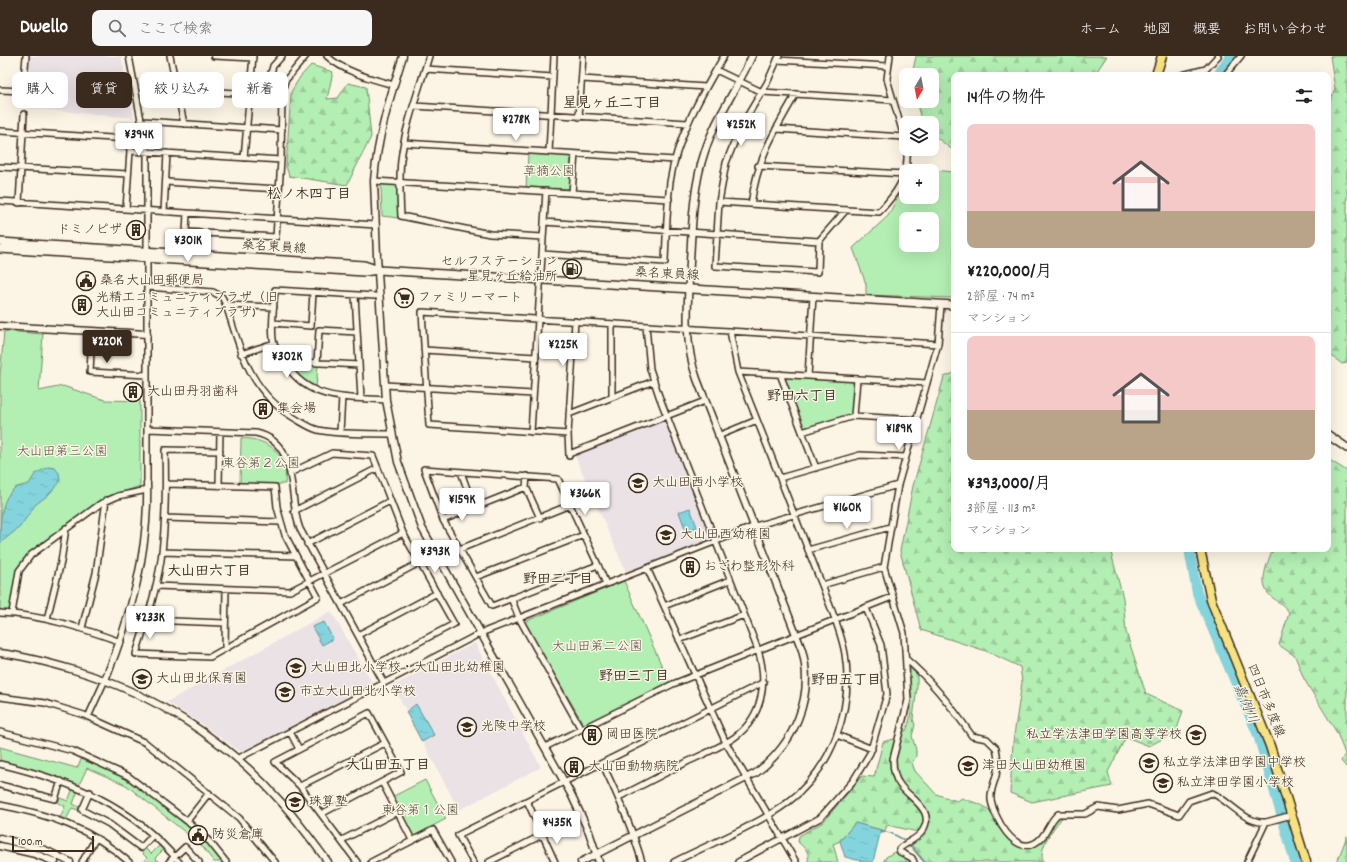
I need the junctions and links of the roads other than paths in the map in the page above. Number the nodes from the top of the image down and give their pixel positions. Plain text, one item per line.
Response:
1 (26, 56) edge
2 (129, 56) edge
3 (170, 56) edge
4 (214, 56) edge
5 (282, 56) edge
6 (306, 56) edge
7 (327, 56) edge
8 (403, 56) edge
9 (430, 56) edge
10 (554, 56) edge
11 (583, 56) edge
12 (724, 56) edge
13 (752, 56) edge
14 (890, 56) edge
15 (1162, 56) edge
16 (1218, 56) edge
17 (1241, 56) edge
18 (253, 57) edge
19 (778, 58) edge
20 (887, 66) junction
21 (425, 69) junction
22 (716, 70) junction
23 (173, 72) edge
24 (251, 72) edge
25 (272, 72) edge
26 (1157, 72) edge
27 (1194, 72) edge
28 (1228, 72) edge
29 (553, 77) junction
30 (582, 79) junction
31 (739, 81) junction
32 (394, 85) junction
33 (706, 87) junction
34 (0, 90) edge
35 (762, 92) junction
36 (796, 94) junction
37 (893, 100) junction
38 (414, 106) junction
39 (181, 108) edge
40 (247, 108) edge
41 (24, 114) dead end
42 (551, 115) junction
43 (579, 117) junction
44 (899, 120) edge
45 (142, 121) junction
46 (688, 123) junction
47 (184, 124) junction
48 (245, 128) junction
49 (776, 129) junction
50 (282, 130) junction
51 (0, 131) edge
52 (23, 133) junction
53 (899, 137) edge
54 (404, 143) junction
55 (130, 151) junction
56 (147, 152) junction
57 (549, 152) junction
58 (167, 153) junction
59 (575, 154) junction
60 (244, 158) junction
61 (281, 160) junction
62 (675, 160) junction
63 (758, 166) junction
64 (0, 167) edge
65 (21, 168) junction
66 (128, 174) junction
67 (899, 174) edge
68 (374, 181) junction
69 (166, 182) junction
70 (399, 182) junction
71 (899, 186) edge
72 (279, 190) junction
73 (546, 191) junction
74 (572, 193) junction
75 (669, 199) junction
76 (0, 201) edge
77 (19, 202) junction
78 (719, 202) junction
79 (751, 204) junction
80 (126, 209) junction
81 (147, 210) junction
82 (846, 210) junction
83 (164, 212) junction
84 (187, 213) junction
85 (277, 219) junction
86 (544, 222) junction
87 (376, 225) junction
88 (667, 231) junction
89 (692, 232) junction
90 (717, 233) junction
91 (543, 237) junction
92 (819, 241) junction
93 (0, 242) edge
94 (0, 249) edge
95 (147, 250) junction
96 (542, 254) junction
97 (147, 259) junction
98 (378, 270) junction
99 (541, 279) junction
100 (147, 287) junction
101 (689, 288) junction
102 (313, 292) junction
103 (355, 295) junction
104 (375, 296) dead end
105 (813, 296) junction
106 (226, 305) junction
107 (941, 305) junction
108 (951, 305) edge
109 (274, 307) junction
110 (538, 319) junction
111 (575, 321) junction
112 (273, 323) junction
113 (612, 324) junction
114 (0, 326) edge
115 (646, 326) junction
116 (686, 329) junction
117 (730, 331) junction
118 (92, 332) junction
119 (357, 332) junction
120 (147, 334) junction
121 (810, 336) junction
122 (274, 343) junction
123 (938, 344) junction
124 (424, 350) junction
125 (241, 354) junction
126 (536, 357) junction
127 (283, 361) junction
128 (317, 362) junction
129 (359, 365) junction
130 (738, 372) junction
131 (780, 374) junction
132 (147, 375) junction
133 (808, 376) junction
134 (857, 379) junction
135 (654, 381) junction
136 (927, 383) junction
137 (385, 385) junction
138 (427, 388) junction
139 (534, 394) junction
140 (342, 397) junction
141 (612, 397) junction
142 (361, 398) junction
143 (386, 400) junction
144 (705, 401) junction
145 (569, 414) junction
146 (666, 416) junction
147 (854, 416) junction
148 (757, 420) junction
149 (917, 420) junction
150 (147, 429) junction
151 (220, 432) junction
152 (340, 432) junction
153 (531, 432) junction
154 (802, 432) junction
155 (392, 434) junction
156 (568, 434) junction
157 (718, 436) junction
158 (1331, 437) edge
159 (1347, 448) edge
160 (220, 451) junction
161 (906, 457) junction
162 (378, 468) junction
163 (816, 468) junction
164 (461, 472) junction
165 (290, 473) junction
166 (527, 476) junction
167 (780, 478) junction
168 (166, 484) junction
169 (898, 485) junction
170 (219, 486) junction
171 (147, 487) junction
172 (526, 487) junction
173 (106, 500) junction
174 (390, 501) junction
175 (570, 505) junction
176 (474, 508) junction
177 (294, 511) junction
178 (794, 514) junction
179 (165, 518) junction
180 (540, 518) junction
181 (443, 520) junction
182 (280, 522) junction
183 (755, 526) junction
184 (890, 527) junction
185 (66, 528) junction
186 (403, 533) junction
187 (584, 535) junction
188 (715, 541) junction
189 (307, 544) junction
190 (460, 549) junction
191 (808, 550) junction
192 (162, 552) junction
193 (1201, 552) edge
194 (296, 556) junction
195 (439, 560) junction
196 (419, 563) junction
197 (598, 565) junction
198 (884, 567) junction
199 (647, 568) junction
200 (323, 574) junction
201 (476, 577) junction
202 (730, 580) junction
203 (310, 582) junction
204 (606, 584) junction
205 (822, 585) junction
206 (156, 586) junction
207 (226, 589) junction
208 (437, 593) junction
209 (892, 597) junction
210 (511, 598) junction
211 (341, 604) junction
212 (664, 606) junction
213 (866, 608) junction
214 (0, 613) edge
215 (12, 613) junction
216 (744, 615) junction
217 (519, 618) junction
218 (47, 619) junction
219 (147, 620) junction
220 (835, 620) junction
221 (225, 623) junction
222 (82, 628) junction
223 (481, 633) junction
224 (358, 634) junction
225 (796, 634) junction
226 (679, 640) junction
227 (121, 642) junction
228 (225, 648) junction
229 (758, 650) junction
230 (0, 653) edge
231 (906, 659) junction
232 (375, 665) junction
233 (695, 674) junction
234 (105, 680) junction
235 (384, 682) junction
236 (764, 682) junction
237 (0, 697) edge
238 (710, 709) junction
239 (88, 717) junction
240 (581, 729) junction
241 (0, 732) edge
242 (290, 732) junction
243 (837, 735) junction
244 (385, 742) junction
245 (726, 743) junction
246 (545, 748) junction
247 (299, 749) junction
248 (872, 749) junction
249 (237, 759) junction
250 (602, 763) junction
251 (0, 764) edge
252 (747, 779) junction
253 (62, 781) junction
254 (382, 782) junction
255 (564, 782) junction
256 (0, 785) edge
257 (300, 786) junction
258 (90, 792) junction
259 (209, 793) junction
260 (618, 797) junction
261 (527, 801) junction
262 (0, 805) edge
263 (397, 812) junction
264 (321, 814) junction
265 (768, 815) junction
266 (1290, 816) junction
267 (187, 821) junction
268 (1266, 822) junction
269 (544, 834) junction
270 (152, 835) junction
271 (634, 835) junction
272 (0, 838) edge
273 (96, 838) junction
274 (342, 840) junction
275 (412, 840) junction
276 (782, 840) junction
277 (0, 846) edge
278 (597, 854) junction
279 (175, 856) junction
280 (448, 861) edge
281 (55, 862) edge
282 (70, 862) edge
283 (82, 862) edge
284 (129, 862) edge
285 (169, 862) edge
286 (180, 862) edge
287 (199, 862) edge
288 (226, 862) edge
289 (275, 862) edge
290 (328, 862) edge
291 (358, 862) edge
292 (370, 862) edge
293 (473, 862) edge
294 (489, 862) edge
295 (555, 862) edge
296 (581, 862) edge
297 (599, 862) edge
298 (642, 862) edge
299 (674, 862) edge
300 (738, 862) edge
301 (796, 862) edge
302 (914, 862) edge
303 (1247, 862) edge
304 (1306, 862) edge

1 - 34 street
2 - 45 street
3 - 23 street
4 - 18 street
5 - 25 street
6 - 50 street
7 - 32 street
8 - 32 street
9 - 21 street
10 - 29 street
11 - 30 street
12 - 22 street
13 - 31 street
14 - 20 street
15 - 26 main road
16 - 27 street
17 - 28 street
18 - 24 street
19 - 20 street
19 - 35 street
20 - 37 street
21 - 29 street
21 - 38 street
22 - 31 street
22 - 33 street
29 - 42 street
30 - 33 street
30 - 43 street
31 - 35 street
31 - 89 street
32 - 68 street
33 - 46 street
35 - 36 street
35 - 78 street
36 - 37 street
36 - 49 street
37 - 44 street
38 - 42 street
38 - 54 street
39 - 47 street
40 - 48 street
41 - 52 street
42 - 43 street
42 - 57 street
43 - 46 street
45 - 47 street
45 - 56 street
46 - 62 street
47 - 48 street
48 - 50 street
48 - 60 street
49 - 53 street
49 - 63 street
50 - 61 street
51 - 52 street
52 - 55 street
52 - 65 street
54 - 57 street
54 - 70 street
55 - 56 street
55 - 66 street
56 - 58 street
56 - 81 street
57 - 59 street
58 - 60 street
58 - 69 street
59 - 62 street
59 - 74 street
60 - 61 street
61 - 72 street
62 - 75 street
63 - 67 street
63 - 79 street
64 - 65 street
65 - 66 street
65 - 77 street
66 - 80 street
68 - 70 street
68 - 87 street
69 - 72 street
69 - 83 street
70 - 73 street
70 - 91 street
71 - 82 street
72 - 85 street
73 - 74 street
73 - 86 street
74 - 75 street
75 - 88 street
76 - 77 street
77 - 80 street
78 - 79 street
78 - 90 street
79 - 82 street
80 - 81 street
81 - 83 street
81 - 95 street
82 - 92 street
83 - 84 street
84 - 85 street
84 - 85 street
85 - 87 street
86 - 88 street
86 - 91 street
87 - 98 street
88 - 89 street
88 - 96 street
89 - 90 street
89 - 101 street
90 - 92 street
90 - 92 street
91 - 96 street
93 - 95 main road, 桑名東員線
94 - 97 main road, 桑名東員線
95 - 97 street
95 - 98 main road, 桑名東員線
96 - 99 street
97 - 98 main road, 桑名東員線
97 - 100 street
98 - 99 main road, 桑名東員線
98 - 137 street
99 - 101 main road, 桑名東員線
99 - 110 street
100 - 106 street
100 - 120 street
101 - 105 main road, 桑名東員線
101 - 116 street
102 - 103 street
102 - 109 street
102 - 112 street
103 - 104 street
103 - 119 street
105 - 107 main road, 桑名東員線
105 - 121 street
106 - 109 street
106 - 125 street
107 - 108 main road, 桑名東員線
107 - 123 street
109 - 112 street
110 - 111 street
110 - 124 street
110 - 126 street
111 - 113 street
111 - 145 street
112 - 122 street
113 - 115 street
113 - 141 street
114 - 118 street
115 - 116 street
115 - 135 street
116 - 117 street
116 - 144 street
117 - 121 street
117 - 130 street
118 - 120 street
118 - 132 street
119 - 128 street
119 - 129 street
120 - 132 street
121 - 123 street
121 - 133 street
122 - 125 street
122 - 127 street
123 - 136 street
124 - 126 street
124 - 138 street
125 - 152 street
126 - 139 street
127 - 128 street
127 - 140 street
128 - 129 street
129 - 142 street
130 - 131 street
130 - 148 street
131 - 133 street
131 - 154 street
132 - 150 street
133 - 134 street
134 - 136 street
134 - 147 street
135 - 141 street
135 - 146 street
136 - 149 street
137 - 138 street
137 - 143 street
138 - 139 street
138 - 153 street
139 - 153 street
140 - 142 street
140 - 152 street
141 - 145 street
142 - 143 street
143 - 155 street
144 - 146 street
144 - 157 street
145 - 156 street
146 - 156 street
146 - 188 street
147 - 149 street
147 - 154 street
148 - 157 street
148 - 167 street
149 - 161 street
150 - 151 street
150 - 171 street
151 - 160 street
151 - 165 street
152 - 155 street
153 - 156 street
154 - 163 street
155 - 195 street
157 - 183 street
158 - 159 main road
160 - 168 street
160 - 170 street
161 - 163 street
161 - 169 street
162 - 165 street
162 - 174 street
162 - 177 street
163 - 167 street
164 - 166 street
164 - 176 street
164 - 181 street
165 - 177 street
166 - 172 street
166 - 175 street
167 - 178 street
168 - 170 street
168 - 179 street
169 - 178 street
169 - 184 street
170 - 182 street
171 - 173 street
171 - 227 street
172 - 176 street
172 - 180 street
173 - 185 street
173 - 222 street
174 - 186 street
174 - 189 street
175 - 180 street
175 - 187 street
176 - 181 street
177 - 189 street
178 - 183 street
178 - 191 street
179 - 182 street
179 - 192 street
180 - 190 street
181 - 190 street
182 - 194 street
183 - 188 street
183 - 225 street
184 - 191 street
184 - 198 street
185 - 215 street
185 - 218 street
186 - 196 street
186 - 200 street
187 - 197 street
187 - 201 street
188 - 199 street
188 - 202 street
189 - 200 street
190 - 195 street
190 - 201 street
191 - 205 street
192 - 194 street
192 - 206 street
193 - 266 main road, 四日市多度線
194 - 203 street
195 - 223 street
196 - 208 street
196 - 211 street
197 - 204 street
197 - 210 street
198 - 205 street
198 - 209 street
199 - 204 street
199 - 212 street
200 - 203 street
200 - 211 street
201 - 210 street
202 - 212 street
202 - 216 street
203 - 207 street
203 - 228 street
204 - 217 street
205 - 220 street
206 - 207 street
206 - 219 street
207 - 221 street
208 - 224 street
208 - 232 street
209 - 213 street
209 - 231 street
210 - 217 street
211 - 224 street
212 - 226 street
213 - 220 street
213 - 248 street
214 - 215 street
215 - 218 street
216 - 226 street
216 - 229 street
217 - 223 street
217 - 240 street
218 - 222 street
219 - 221 street
219 - 228 street
220 - 225 street
220 - 243 street
221 - 228 street
222 - 227 street
223 - 235 street
223 - 246 street
224 - 232 street
225 - 229 street
225 - 252 street
226 - 233 street
227 - 234 street
229 - 233 street
229 - 236 street
230 - 234 street
231 - 268 street
231 - 302 street
232 - 235 street
233 - 238 street
233 - 240 street
234 - 239 street
234 - 249 street
235 - 242 street
236 - 238 street
236 - 245 street
237 - 239 street
238 - 245 street
238 - 250 street
239 - 259 street
240 - 246 street
241 - 267 street
242 - 247 street
242 - 249 street
243 - 248 street
243 - 265 street
244 - 247 street
244 - 254 street
244 - 257 street
245 - 252 street
245 - 260 street
246 - 255 street
247 - 257 street
248 - 276 street
249 - 290 street
250 - 255 street
250 - 260 street
251 - 253 street
252 - 265 street
252 - 271 street
253 - 256 street
253 - 258 street
254 - 263 street
254 - 264 street
255 - 261 street
255 - 278 street
257 - 264 street
258 - 270 street
258 - 270 street
259 - 267 street
259 - 289 street
260 - 271 street
261 - 269 street
261 - 293 street
262 - 273 street
263 - 274 street
263 - 275 street
264 - 274 street
265 - 276 street
265 - 299 street
266 - 268 street
266 - 304 main road, 四日市多度線
267 - 288 street
268 - 303 street
269 - 294 street
269 - 295 street
270 - 279 street
271 - 278 street
271 - 298 street
272 - 282 street
273 - 283 street
273 - 284 street
274 - 291 street
275 - 280 street
275 - 292 street
276 - 300 street
276 - 301 street
277 - 281 street
278 - 296 street
278 - 297 street
279 - 285 street
279 - 286 street
279 - 287 street

